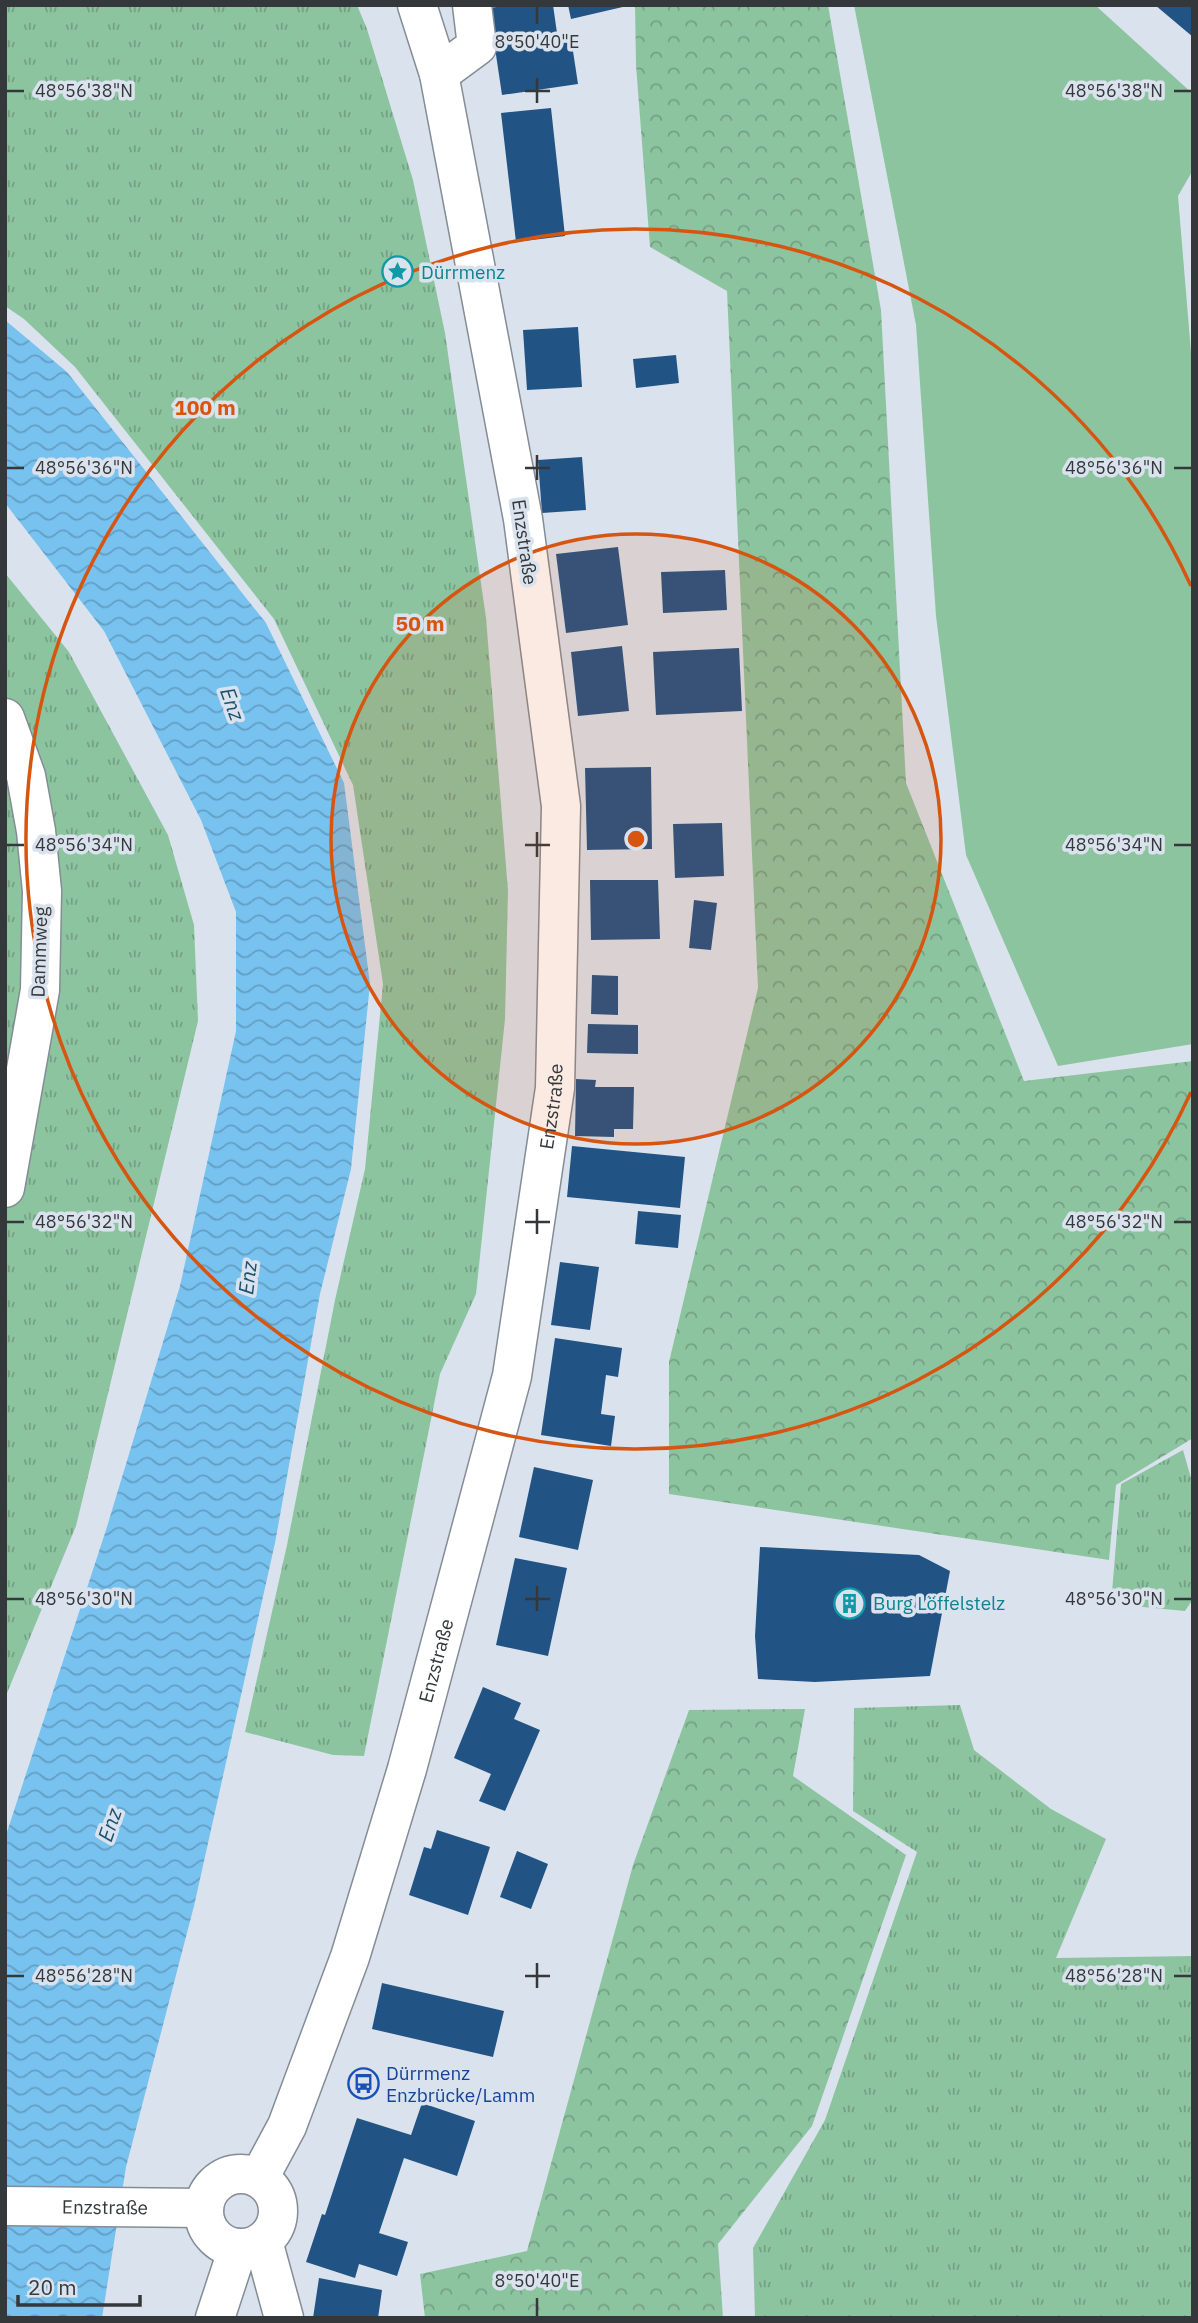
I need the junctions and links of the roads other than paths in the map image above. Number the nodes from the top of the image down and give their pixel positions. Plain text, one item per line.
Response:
1 (417, 5) edge
2 (472, 5) edge
3 (439, 74) junction
4 (5, 718) edge
5 (5, 1188) edge
6 (259, 2178) junction
7 (5, 2206) edge
8 (186, 2208) junction
9 (250, 2244) junction
10 (215, 2318) edge
11 (284, 2318) edge

1 - 3 main road, Enzstraße
2 - 3 main road
3 - 6 main road, Enzstraße
4 - 5 main road, Dammweg
6 - 8 main road
6 - 9 main road
7 - 8 main road, Enzstraße
8 - 9 main road
9 - 10 main road
9 - 11 main road

